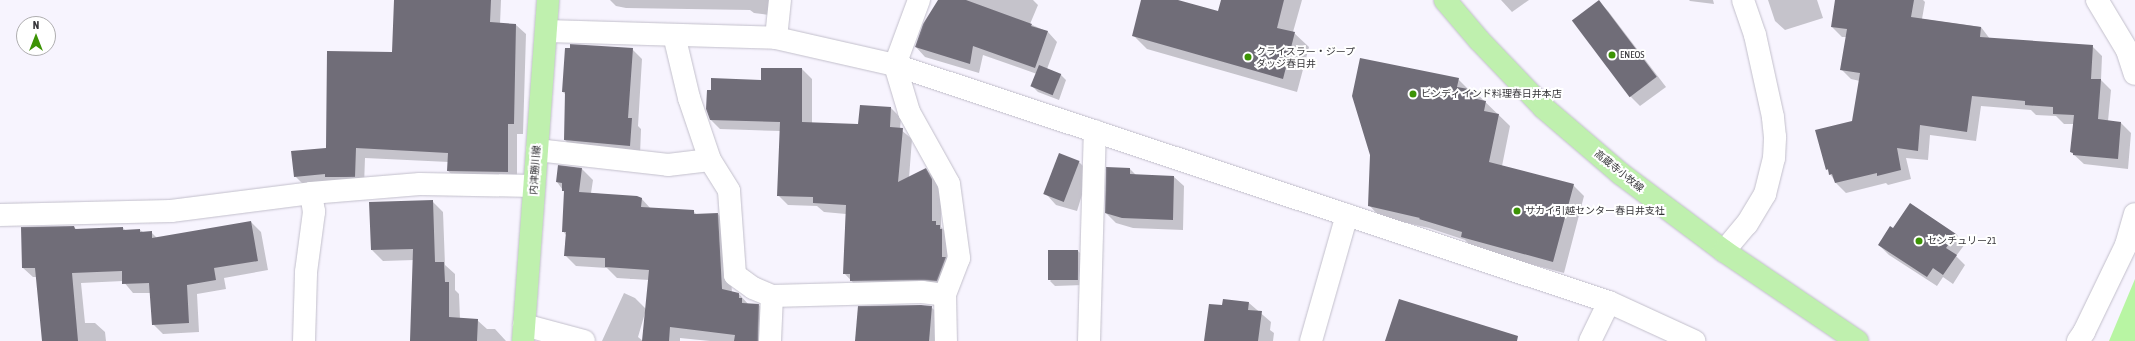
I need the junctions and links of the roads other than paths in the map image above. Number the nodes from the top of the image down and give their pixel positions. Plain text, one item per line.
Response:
1 (548, 0) edge
2 (780, 0) edge
3 (919, 0) edge
4 (1445, 0) edge
5 (1743, 0) edge
6 (2097, 0) edge
7 (546, 32) junction
8 (674, 35) junction
9 (776, 38) junction
10 (895, 65) junction
11 (2135, 74) edge
12 (1095, 131) junction
13 (536, 150) junction
14 (710, 160) junction
15 (534, 186) junction
16 (311, 193) junction
17 (2135, 214) edge
18 (0, 215) edge
19 (1347, 215) junction
20 (1724, 251) junction
21 (945, 294) junction
22 (772, 296) junction
23 (1609, 302) junction
24 (524, 333) edge
25 (1844, 338) edge
26 (304, 341) edge
27 (584, 341) edge
28 (770, 341) edge
29 (946, 341) edge
30 (1089, 341) edge
31 (1311, 341) edge
32 (1590, 341) edge
33 (1694, 341) edge
34 (2078, 341) edge

1 - 7 main road, 内津勝川線
2 - 9 street
3 - 10 street
4 - 20 main road, 高蔵寺小牧線
5 - 20 street
6 - 11 street
7 - 8 street
7 - 13 main road, 内津勝川線
8 - 9 street
8 - 14 street
9 - 10 street
10 - 12 street
10 - 21 street
12 - 19 street
12 - 30 street
13 - 14 street
13 - 15 main road, 内津勝川線
14 - 22 street
15 - 16 street
15 - 24 main road, 内津勝川線
16 - 18 street
16 - 26 street
17 - 34 street
19 - 23 street
19 - 31 street
20 - 25 main road, 高蔵寺小牧線
21 - 22 street
21 - 29 street
22 - 28 street
23 - 32 street
23 - 33 street
24 - 27 street

